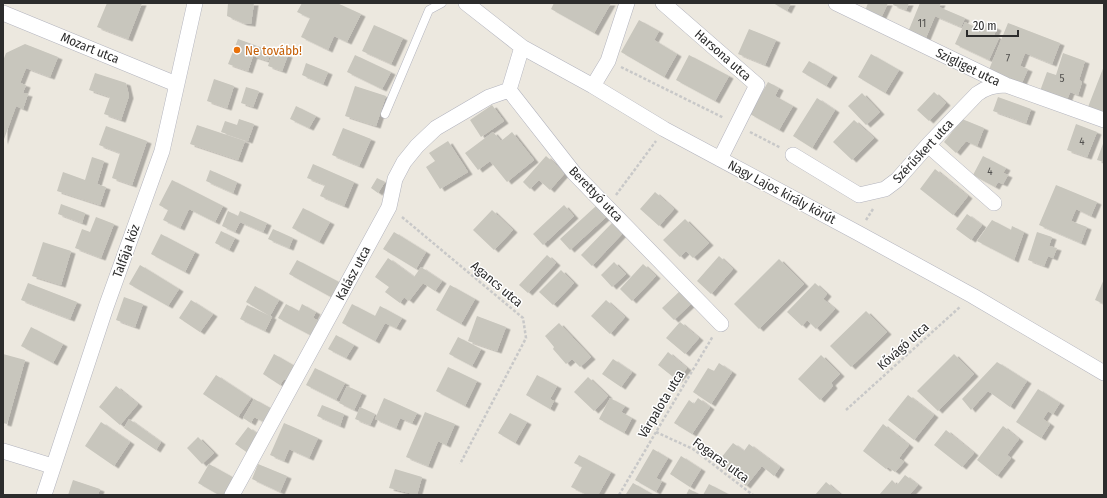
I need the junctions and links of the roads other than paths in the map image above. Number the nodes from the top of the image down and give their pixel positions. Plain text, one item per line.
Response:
1 (195, 3) edge
2 (442, 3) edge
3 (466, 3) edge
4 (627, 3) edge
5 (663, 3) edge
6 (836, 3) edge
7 (3, 13) edge
8 (522, 47) junction
9 (176, 84) junction
10 (1006, 85) junction
11 (593, 86) junction
12 (509, 90) junction
13 (385, 114) dead end
14 (1104, 120) edge
15 (928, 145) junction
16 (793, 155) road end
17 (720, 159) junction
18 (994, 203) dead end
19 (721, 324) road end
20 (1104, 373) edge
21 (3, 452) edge
22 (52, 466) junction
23 (239, 493) edge
24 (44, 495) edge

1 - 9 street, Talfája köz
2 - 13 lane
3 - 8 street, Nagy Lajos király körút
4 - 11 street
5 - 17 street, Harsona utca
6 - 10 street, Szigliget utca
7 - 9 street, Mozart utca
8 - 11 street, Nagy Lajos király körút
8 - 12 street
9 - 22 street, Talfája köz
10 - 14 street, Szigliget utca
10 - 15 street, Szérűskert utca
11 - 17 street, Nagy Lajos király körút
12 - 19 street, Berettyó utca
12 - 23 street, Kalász utca
15 - 16 street, Szérűskert utca
15 - 18 street
17 - 20 street, Nagy Lajos király körút
21 - 22 street
22 - 24 street, Talfája köz

